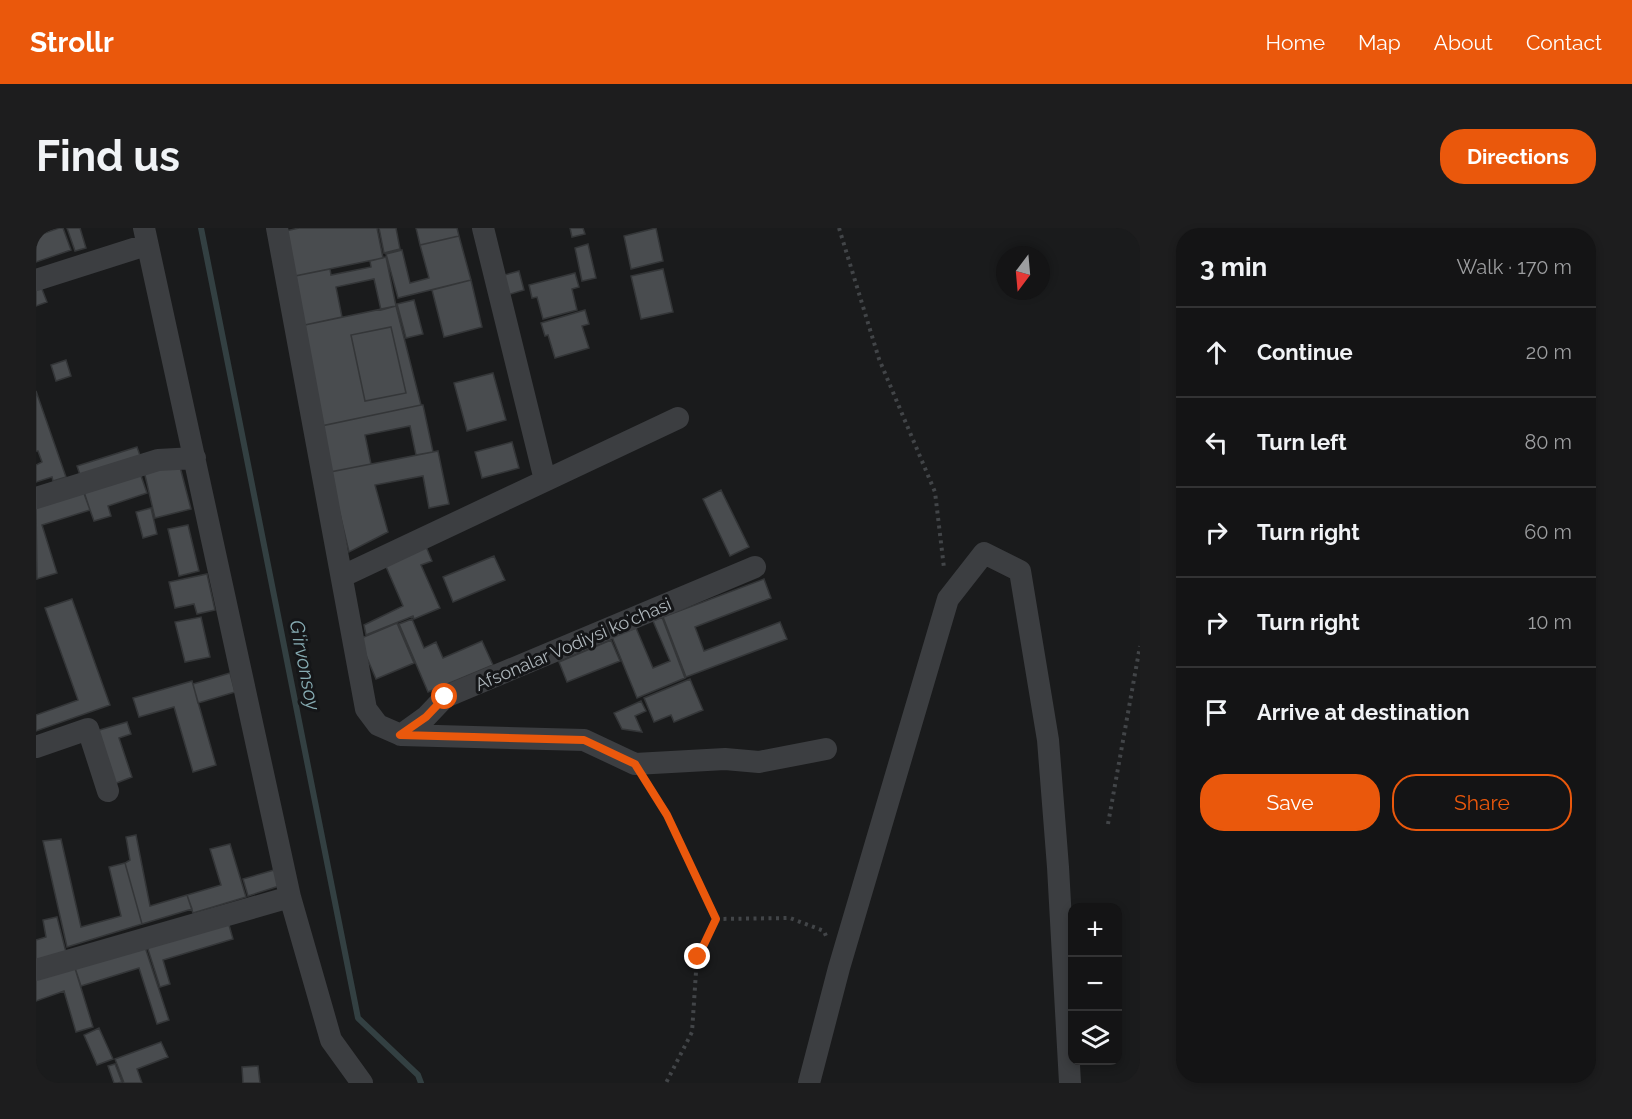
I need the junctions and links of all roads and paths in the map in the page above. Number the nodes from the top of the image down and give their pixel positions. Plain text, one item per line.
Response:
1 (277, 228) edge
2 (483, 228) edge
3 (839, 228) edge
4 (145, 236) edge
5 (36, 280) edge
6 (678, 418) dead end
7 (195, 458) junction
8 (545, 480) junction
9 (36, 498) edge
10 (755, 567) dead end
11 (343, 576) junction
12 (948, 599) junction
13 (1140, 646) edge
14 (400, 735) junction
15 (36, 747) edge
16 (826, 749) dead end
17 (635, 764) junction
18 (108, 791) dead end
19 (1108, 824) dead end
20 (290, 897) junction
21 (716, 919) junction
22 (839, 968) junction
23 (36, 970) edge
24 (362, 1083) edge
25 (666, 1083) edge
26 (809, 1083) edge
27 (1070, 1083) edge

1 - 11 street
2 - 8 street
3 - 12 path
4 - 5 street
4 - 7 street
6 - 8 street
7 - 9 street
7 - 20 street
8 - 11 street
10 - 14 street, Afsonalar Vodiysi koʻchasi
11 - 14 street
12 - 22 street
12 - 27 street
13 - 19 path
14 - 17 street
15 - 18 street
16 - 17 street
17 - 21 path
20 - 23 street
20 - 24 street
21 - 22 path
21 - 25 path
22 - 26 street

